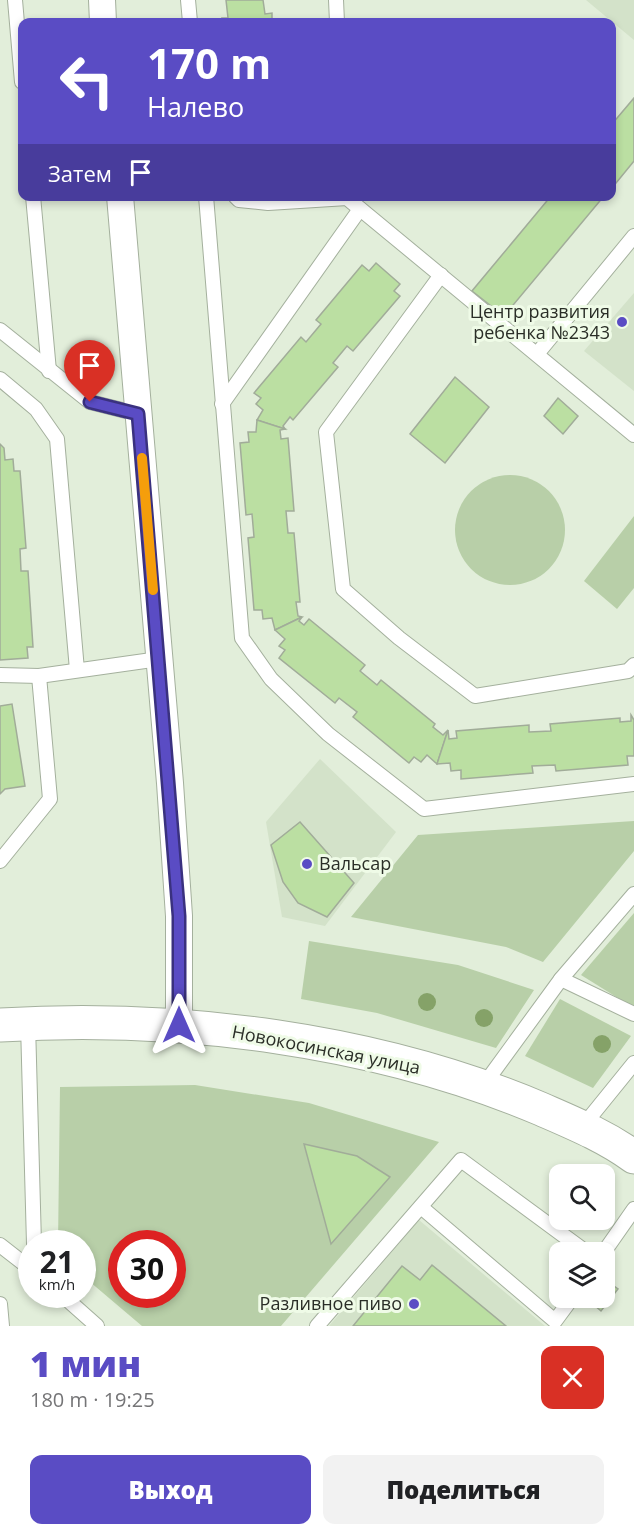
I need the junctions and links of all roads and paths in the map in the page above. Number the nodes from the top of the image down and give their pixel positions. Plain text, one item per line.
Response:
1 (15, 0) edge
2 (102, 0) edge
3 (188, 0) edge
4 (336, 0) edge
5 (103, 18) edge
6 (190, 18) edge
7 (337, 18) edge
8 (18, 35) edge
9 (33, 201) edge
10 (120, 201) edge
11 (206, 201) edge
12 (249, 201) edge
13 (294, 201) edge
14 (351, 201) edge
15 (360, 209) junction
16 (634, 236) edge
17 (441, 275) junction
18 (0, 330) edge
19 (537, 354) junction
20 (49, 371) junction
21 (0, 379) edge
22 (222, 404) junction
23 (138, 414) junction
24 (634, 435) edge
25 (159, 659) junction
26 (634, 664) edge
27 (78, 670) junction
28 (0, 675) edge
29 (39, 676) junction
30 (634, 784) edge
31 (0, 861) edge
32 (634, 894) edge
33 (561, 979) junction
34 (634, 1014) edge
35 (14, 1024) edge
36 (179, 1025) junction
37 (634, 1063) edge
38 (483, 1086) junction
39 (583, 1126) junction
40 (634, 1156) edge
41 (422, 1207) junction
42 (634, 1209) edge
43 (33, 1230) edge
44 (572, 1242) edge
45 (611, 1242) edge
46 (0, 1245) edge
47 (18, 1259) edge
48 (0, 1304) edge
49 (77, 1308) edge
50 (565, 1308) edge
51 (2, 1326) edge
52 (97, 1326) edge
53 (317, 1326) edge

1 - 8 lane
2 - 5 street
3 - 6 lane
4 - 7 lane
9 - 20 lane
10 - 23 street
11 - 22 lane
12 - 13 lane
14 - 15 lane
15 - 17 lane
15 - 22 lane
16 - 19 lane
17 - 19 lane
17 - 26 lane
18 - 20 lane
19 - 24 lane
20 - 23 lane
21 - 27 lane
22 - 30 lane
23 - 25 street
25 - 27 lane
25 - 36 street
27 - 29 lane
28 - 29 lane
29 - 31 lane
32 - 33 lane
33 - 34 lane
33 - 38 lane
35 - 36 street, Новокосинская улица
35 - 43 lane
36 - 38 street, Новокосинская улица
37 - 39 lane
38 - 39 street, Новокосинская улица
39 - 40 street, Новокосинская улица
41 - 44 lane
41 - 50 lane
41 - 53 lane
42 - 45 lane
46 - 47 lane
48 - 51 lane
49 - 52 lane

